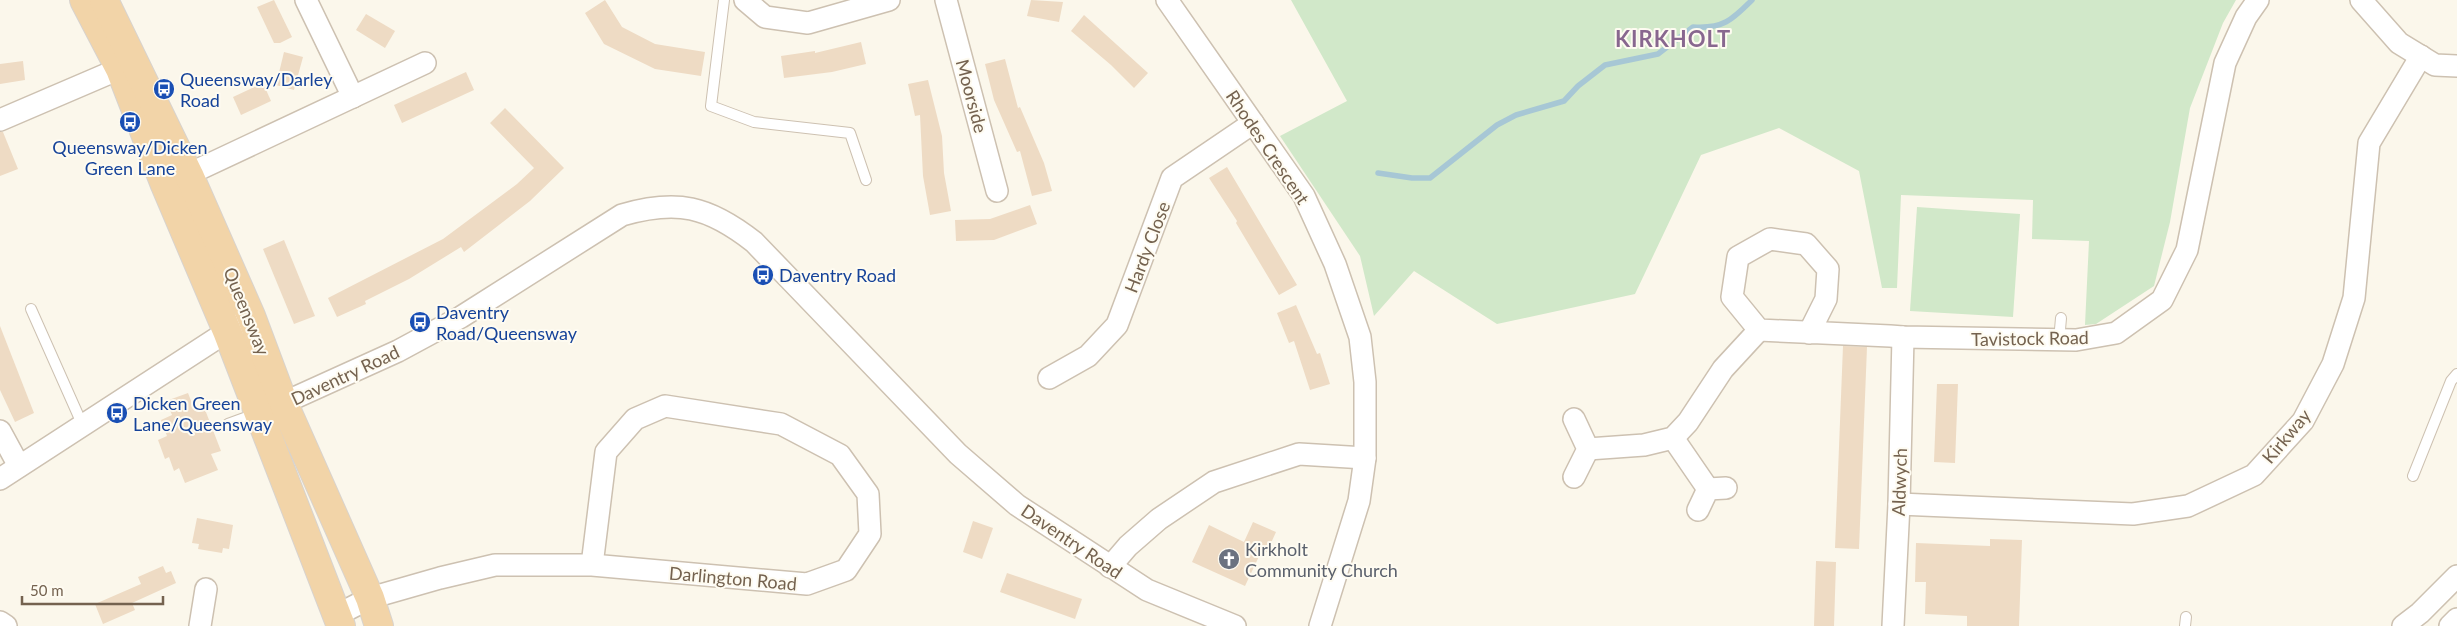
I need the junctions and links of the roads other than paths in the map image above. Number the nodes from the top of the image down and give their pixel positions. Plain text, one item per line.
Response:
1 (84, 0) edge
2 (104, 0) edge
3 (306, 0) edge
4 (724, 0) edge
5 (745, 0) edge
6 (889, 0) edge
7 (946, 0) edge
8 (1166, 0) edge
9 (2258, 0) edge
10 (2361, 0) edge
11 (2420, 56) junction
12 (425, 63) dead end
13 (128, 65) junction
14 (2457, 66) edge
15 (353, 97) junction
16 (0, 120) edge
17 (1253, 123) junction
18 (177, 180) junction
19 (866, 180) dead end
20 (997, 192) dead end
21 (31, 309) dead end
22 (251, 316) junction
23 (2061, 318) dead end
24 (1759, 330) junction
25 (227, 331) junction
26 (1809, 332) junction
27 (1903, 337) junction
28 (2059, 341) junction
29 (2457, 374) edge
30 (1049, 378) dead end
31 (284, 404) junction
32 (259, 413) junction
33 (1574, 419) dead end
34 (228, 424) dead end
35 (83, 426) junction
36 (0, 431) edge
37 (1673, 438) junction
38 (1588, 449) junction
39 (1365, 458) junction
40 (20, 466) junction
41 (2413, 476) dead end
42 (1574, 477) dead end
43 (0, 479) edge
44 (1899, 504) junction
45 (1698, 510) dead end
46 (592, 566) junction
47 (1110, 567) junction
48 (2457, 576) edge
49 (206, 588) dead end
50 (370, 598) junction
51 (2457, 619) edge
52 (339, 620) edge
53 (0, 622) edge
54 (6, 626) edge
55 (200, 626) edge
56 (378, 626) edge
57 (1235, 626) edge
58 (1320, 626) edge
59 (1893, 626) edge
60 (2402, 626) edge
61 (2450, 626) edge

1 - 13 highway, Queensway
2 - 13 highway, Queensway
3 - 15 street
4 - 19 lane
5 - 6 street
7 - 20 street, Moorside
8 - 17 street, Rhodes Crescent
9 - 28 street, Tavistock Road
10 - 11 street
11 - 14 street
11 - 44 street, Kirkway
12 - 15 street
13 - 16 street
13 - 18 highway, Queensway
15 - 18 street
17 - 30 street, Hardy Close
17 - 39 street, Rhodes Crescent
18 - 22 highway, Queensway
18 - 25 highway, Queensway
21 - 35 lane
22 - 25 street
22 - 31 highway, Queensway
23 - 28 lane
24 - 26 street
24 - 26 street
24 - 37 street
25 - 32 highway, Queensway
25 - 35 street
26 - 27 street, Tavistock Road
27 - 28 street, Tavistock Road
27 - 44 street, Aldwych
29 - 41 lane
31 - 32 street, Daventry Road
31 - 47 street, Daventry Road
31 - 50 highway, Queensway
32 - 34 lane
32 - 52 highway, Queensway
33 - 38 street
35 - 40 street
36 - 40 street
37 - 38 street
37 - 45 street
38 - 42 street
39 - 47 street
39 - 58 street, Rhodes Crescent
40 - 43 street
44 - 59 street, Aldwych
46 - 46 street, Darlington Road
46 - 50 street, Darlington Road
47 - 57 street, Daventry Road
48 - 60 street
49 - 55 street
50 - 52 street, Darlington Road
50 - 56 highway, Queensway
51 - 61 street
53 - 54 street

